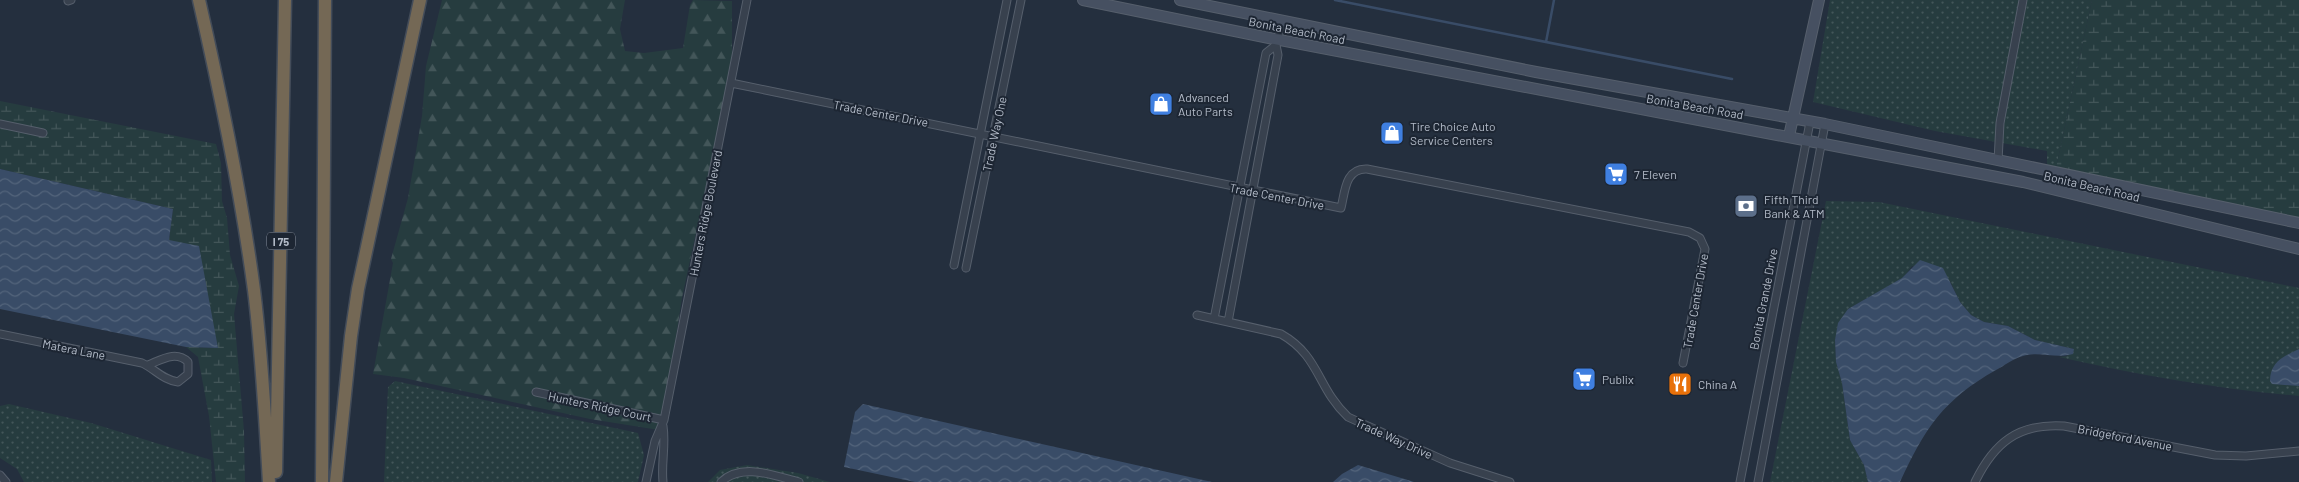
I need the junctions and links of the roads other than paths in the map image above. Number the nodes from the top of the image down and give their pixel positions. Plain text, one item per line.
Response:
1 (199, 0) edge
2 (285, 0) edge
3 (325, 0) edge
4 (420, 0) edge
5 (747, 0) edge
6 (1008, 0) edge
7 (1022, 0) edge
8 (1083, 0) edge
9 (1180, 0) edge
10 (1819, 0) edge
11 (2023, 0) edge
12 (1282, 22) junction
13 (1276, 42) junction
14 (731, 83) junction
15 (1792, 118) junction
16 (1810, 122) junction
17 (0, 124) edge
18 (1825, 124) junction
19 (43, 133) dead end
20 (981, 133) junction
21 (994, 136) junction
22 (1789, 136) junction
23 (1806, 139) junction
24 (1821, 143) junction
25 (1998, 161) junction
26 (1239, 189) junction
27 (1252, 191) junction
28 (2299, 223) edge
29 (2299, 249) edge
30 (954, 266) dead end
31 (966, 268) dead end
32 (1196, 315) dead end
33 (1214, 319) junction
34 (1228, 322) junction
35 (0, 334) edge
36 (1683, 363) dead end
37 (148, 365) junction
38 (536, 392) dead end
39 (664, 423) junction
40 (2299, 451) edge
41 (0, 475) edge
42 (6, 482) edge
43 (269, 482) edge
44 (276, 482) edge
45 (322, 482) edge
46 (336, 482) edge
47 (646, 482) edge
48 (663, 482) edge
49 (722, 482) edge
50 (799, 482) edge
51 (1510, 482) edge
52 (1740, 482) edge
53 (1758, 482) edge
54 (1975, 482) edge

1 - 43 highway
2 - 44 highway, I 75
3 - 45 highway
4 - 46 highway
5 - 14 street, Hunters Ridge Boulevard
6 - 20 street, Trade Way One
7 - 21 street, Trade Way One
8 - 13 street, Bonita Beach Road
9 - 12 street, Bonita Beach Road
10 - 15 street
11 - 25 street
12 - 13 street
12 - 15 street, Bonita Beach Road
13 - 22 street, Bonita Beach Road
13 - 26 street
13 - 27 street
14 - 20 street, Trade Center Drive
14 - 39 street, Hunters Ridge Boulevard
15 - 16 street, Bonita Beach Road
15 - 22 street
16 - 18 street, Bonita Beach Road
16 - 23 street, Bonita Grande Drive
17 - 19 street
18 - 24 street
18 - 25 street, Bonita Beach Road
20 - 21 street, Trade Center Drive
20 - 30 street, Trade Way One
21 - 26 street, Trade Center Drive
21 - 31 street, Trade Way One
22 - 23 street, Bonita Beach Road
23 - 24 street, Bonita Beach Road
23 - 52 street, Bonita Grande Drive
24 - 29 street, Bonita Beach Road
24 - 53 street
25 - 28 street, Bonita Beach Road
26 - 27 street, Trade Center Drive
26 - 33 street
27 - 34 street
27 - 36 street, Trade Center Drive
32 - 33 street, Trade Way Drive
33 - 34 street, Trade Way Drive
34 - 51 street, Trade Way Drive
35 - 37 street, Matera Lane
37 - 37 street, Matera Lane
38 - 39 street, Hunters Ridge Court
39 - 47 street, Hunters Ridge Boulevard
39 - 48 street, Hunters Ridge Boulevard
40 - 54 street, Bridgeford Avenue
41 - 42 street
49 - 50 street

